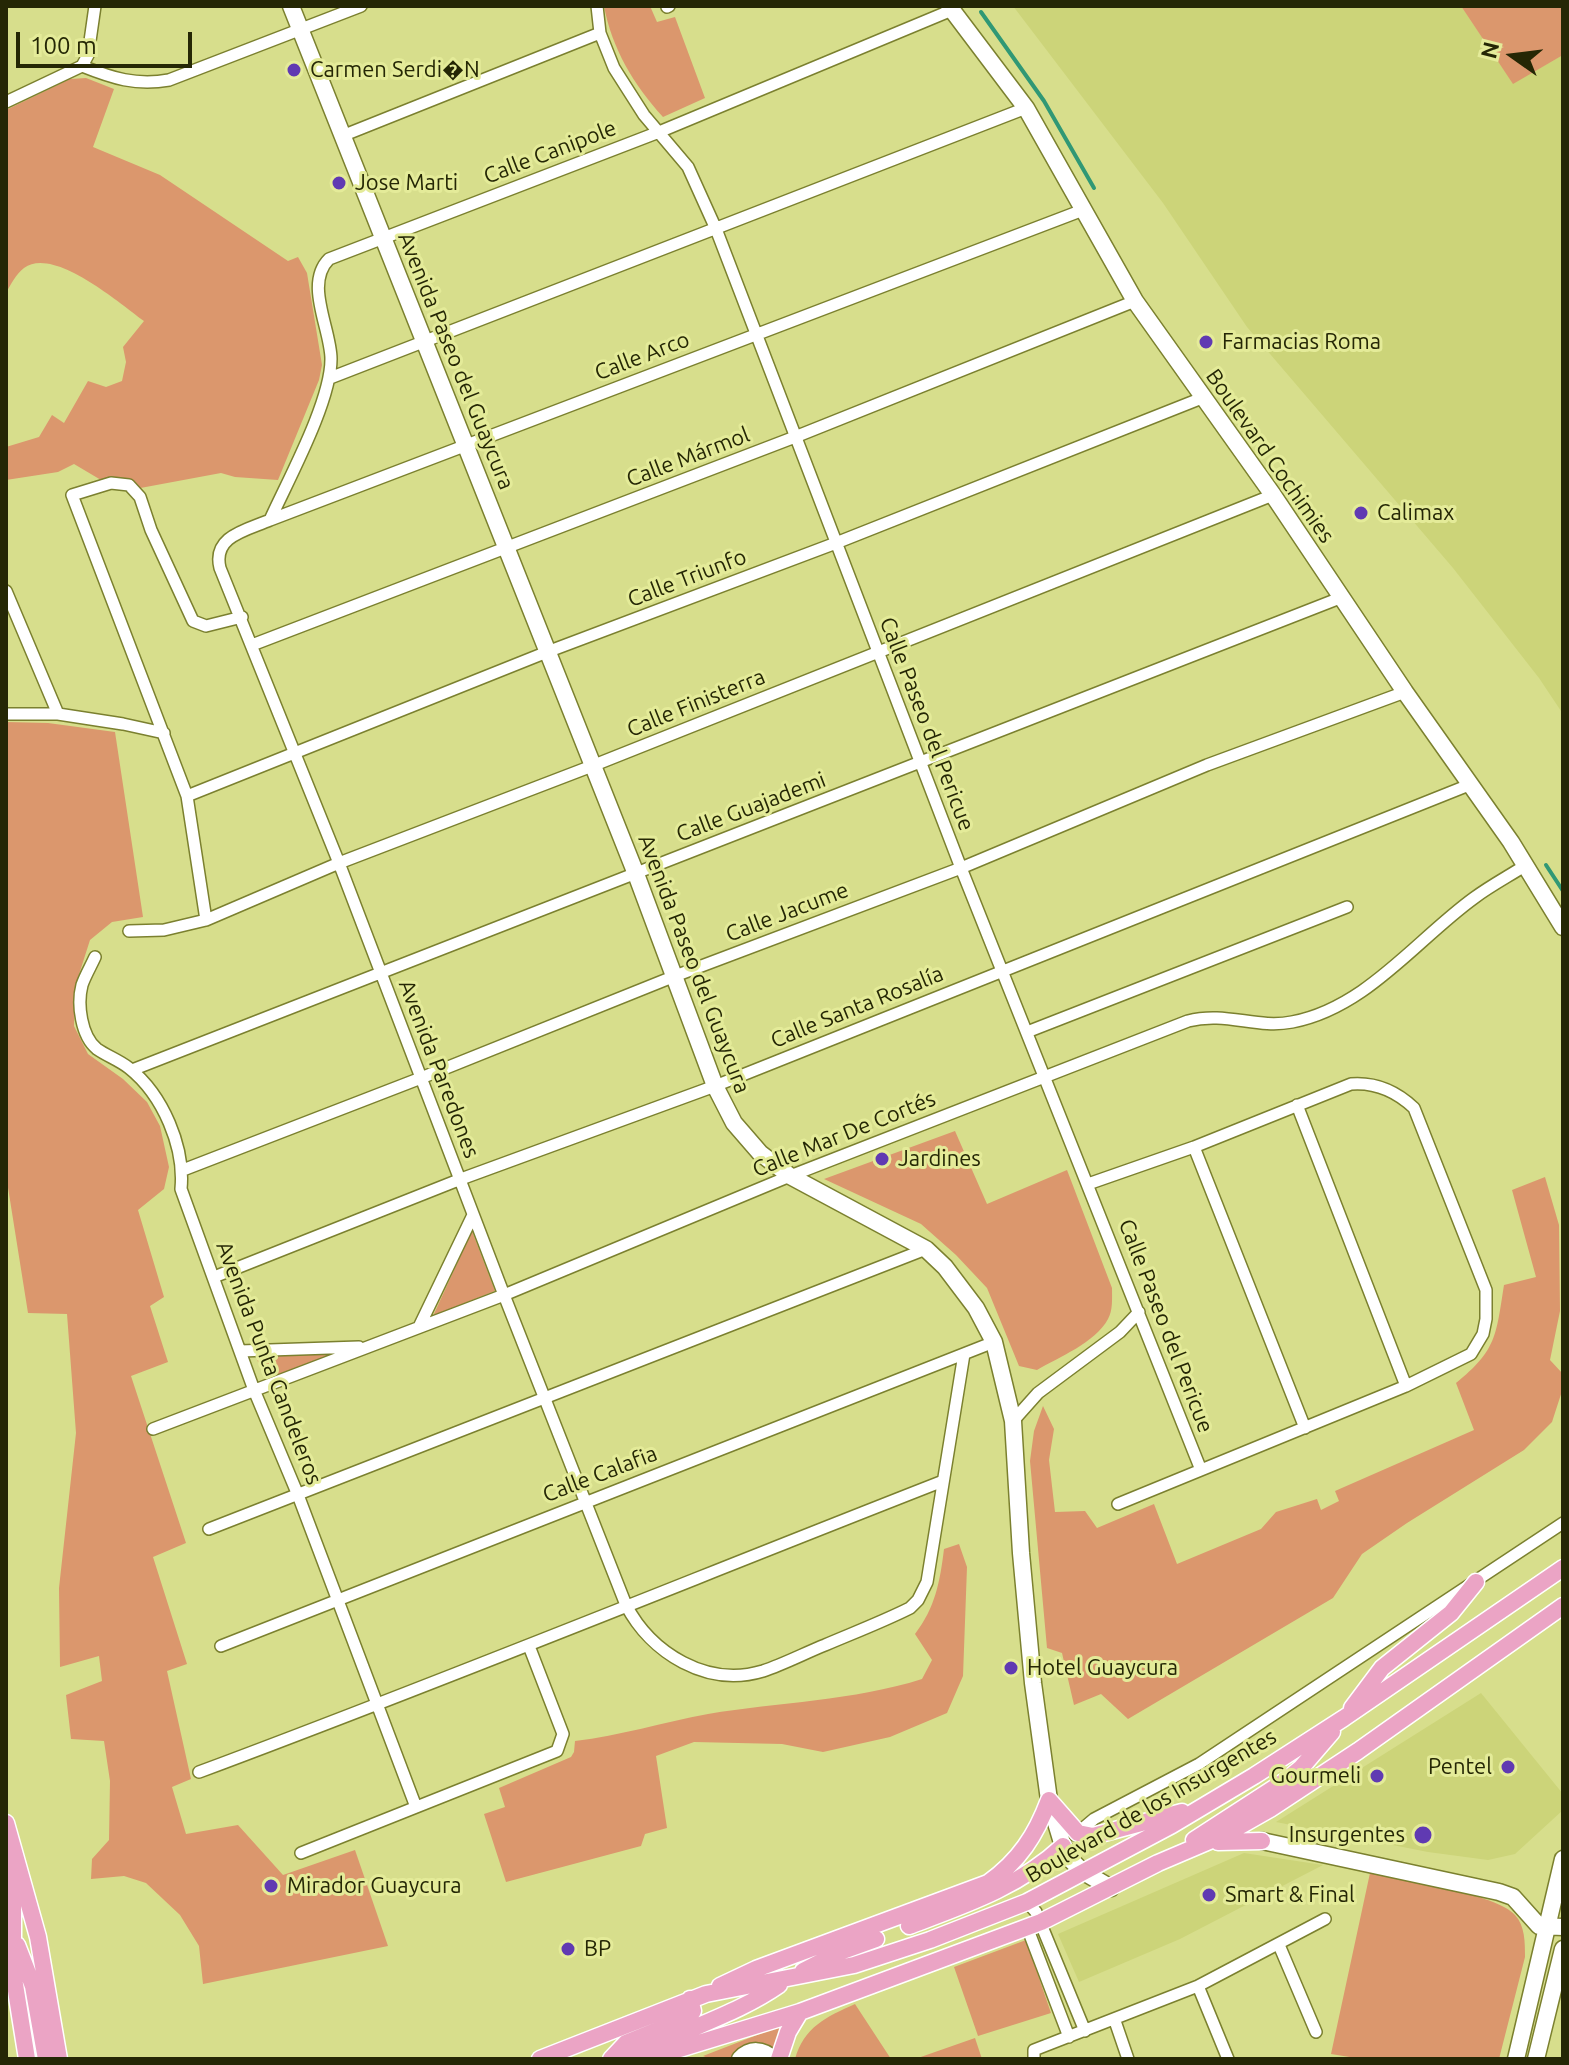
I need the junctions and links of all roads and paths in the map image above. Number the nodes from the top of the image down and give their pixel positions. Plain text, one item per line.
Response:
1 (95, 6) edge
2 (291, 6) edge
3 (361, 6) edge
4 (597, 6) edge
5 (951, 8) edge
6 (301, 31) junction
7 (600, 33) junction
8 (82, 66) junction
9 (6, 102) edge
10 (1026, 108) junction
11 (659, 132) junction
12 (342, 136) junction
13 (1083, 210) junction
14 (716, 229) junction
15 (383, 237) junction
16 (1135, 301) junction
17 (756, 333) junction
18 (424, 341) junction
19 (330, 378) junction
20 (1202, 398) junction
21 (795, 437) junction
22 (466, 446) junction
23 (1273, 495) junction
24 (270, 520) junction
25 (836, 543) junction
26 (219, 548) joint
27 (506, 548) junction
28 (6, 591) edge
29 (1340, 598) junction
30 (242, 617) junction
31 (252, 645) junction
32 (547, 652) junction
33 (878, 653) junction
34 (1405, 692) junction
35 (6, 714) edge
36 (58, 714) junction
37 (164, 733) junction
38 (295, 754) junction
39 (920, 762) junction
40 (592, 766) junction
41 (1469, 785) junction
42 (187, 796) junction
43 (339, 863) junction
44 (1526, 865) junction
45 (961, 868) junction
46 (636, 874) junction
47 (1347, 907) dead end
48 (206, 920) junction
49 (1563, 927) edge
50 (129, 931) dead end
51 (95, 957) dead end
52 (1003, 969) junction
53 (380, 973) junction
54 (675, 976) junction
55 (1027, 1032) junction
56 (132, 1070) junction
57 (1045, 1077) junction
58 (421, 1078) junction
59 (715, 1086) junction
60 (1297, 1105) junction
61 (1194, 1147) junction
62 (183, 1170) junction
63 (790, 1176) junction
64 (461, 1179) junction
65 (1088, 1184) junction
66 (473, 1215) junction
67 (926, 1249) junction
68 (214, 1277) junction
69 (504, 1295) junction
70 (1139, 1312) junction
71 (419, 1327) junction
72 (994, 1342) junction
73 (368, 1346) junction
74 (240, 1351) junction
75 (964, 1354) junction
76 (1406, 1386) junction
77 (254, 1390) junction
78 (545, 1397) junction
79 (1013, 1421) junction
80 (1305, 1428) junction
81 (153, 1429) dead end
82 (1201, 1470) junction
83 (943, 1481) junction
84 (298, 1495) junction
85 (586, 1501) junction
86 (1118, 1504) dead end
87 (1563, 1523) edge
88 (209, 1529) dead end
89 (1563, 1568) edge
90 (1476, 1582) junction
91 (337, 1600) junction
92 (626, 1605) junction
93 (1563, 1606) edge
94 (221, 1646) dead end
95 (529, 1646) junction
96 (379, 1705) junction
97 (1344, 1718) junction
98 (199, 1772) dead end
99 (1049, 1800) junction
100 (1206, 1805) junction
101 (416, 1807) junction
102 (6, 1823) edge
103 (1078, 1833) junction
104 (1262, 1841) joint
105 (1204, 1844) junction
106 (1063, 1846) junction
107 (301, 1853) dead end
108 (1563, 1859) edge
109 (1158, 1863) junction
110 (1082, 1871) junction
111 (1111, 1888) junction
112 (1027, 1902) junction
113 (6, 1917) edge
114 (1325, 1919) dead end
115 (1034, 1924) junction
116 (1555, 1927) edge
117 (13, 1935) junction
118 (1279, 1945) junction
119 (1563, 1949) edge
120 (787, 1980) junction
121 (1198, 1986) junction
122 (1068, 1987) junction
123 (1053, 1993) junction
124 (698, 1996) junction
125 (800, 2012) junction
126 (1115, 2021) junction
127 (1085, 2031) junction
128 (1316, 2032) dead end
129 (1069, 2037) junction
130 (27, 2059) edge
131 (46, 2059) edge
132 (59, 2059) edge
133 (540, 2059) edge
134 (611, 2059) edge
135 (630, 2059) edge
136 (647, 2059) edge
137 (740, 2059) edge
138 (773, 2059) edge
139 (779, 2059) edge
140 (1034, 2059) edge
141 (1128, 2059) edge
142 (1228, 2059) edge
143 (1516, 2059) edge
144 (1536, 2059) edge

1 - 8 street
2 - 6 street, Avenida Paseo del Guaycura
3 - 6 street
4 - 7 street, Calle Paseo del Pericue
5 - 10 street, Boulevard Cochimies
5 - 11 street, Calle Canipole
6 - 8 street
6 - 12 street, Avenida Paseo del Guaycura
7 - 11 street, Calle Paseo del Pericue
7 - 12 street
8 - 9 street
10 - 13 street, Boulevard Cochimies
10 - 14 street
11 - 14 street, Calle Paseo del Pericue
11 - 15 street, Calle Canipole
12 - 15 street, Avenida Paseo del Guaycura
13 - 16 street, Boulevard Cochimies
13 - 17 street, Calle Arco
14 - 17 street, Calle Paseo del Pericue
14 - 18 street
15 - 18 street, Avenida Paseo del Guaycura
15 - 19 street, Calle Canipole
16 - 20 street, Boulevard Cochimies
16 - 21 street, Calle Mármol
17 - 21 street, Calle Paseo del Pericue
17 - 22 street, Calle Arco
18 - 19 street
18 - 22 street, Avenida Paseo del Guaycura
19 - 24 street, Calle Canipole
20 - 23 street, Boulevard Cochimies
20 - 25 street, Calle Triunfo
21 - 25 street, Calle Paseo del Pericue
21 - 27 street, Calle Mármol
22 - 24 street, Calle Arco
22 - 27 street, Avenida Paseo del Guaycura
23 - 29 street, Boulevard Cochimies
23 - 33 street, Calle Finisterra
24 - 26 street, Calle Arco
25 - 32 street, Calle Triunfo
25 - 33 street, Calle Paseo del Pericue
26 - 30 street, Avenida Paredones
27 - 31 street, Calle Mármol
27 - 32 street, Avenida Paseo del Guaycura
28 - 36 street
29 - 34 street, Boulevard Cochimies
29 - 39 street, Calle Guajademi
30 - 31 street, Avenida Paredones
30 - 37 street
31 - 38 street, Avenida Paredones
32 - 38 street, Calle Triunfo
32 - 40 street, Avenida Paseo del Guaycura
33 - 39 street, Calle Paseo del Pericue
33 - 40 street, Calle Finisterra
34 - 41 street, Boulevard Cochimies
34 - 45 street, Calle Jacume
35 - 36 street
36 - 37 street
37 - 42 street
38 - 42 street, Calle Triunfo
38 - 43 street, Avenida Paredones
39 - 45 street, Calle Paseo del Pericue
39 - 46 street, Calle Guajademi
40 - 43 street, Calle Finisterra
40 - 46 street, Avenida Paseo del Guaycura
41 - 44 street, Boulevard Cochimies
41 - 52 street, Calle Santa Rosalía
42 - 48 street
43 - 48 street, Calle Finisterra
43 - 53 street, Avenida Paredones
44 - 49 street, Boulevard Cochimies
44 - 57 street, Calle Mar De Cortés
45 - 52 street, Calle Paseo del Pericue
45 - 54 street, Calle Jacume
46 - 53 street, Calle Guajademi
46 - 54 street, Avenida Paseo del Guaycura
47 - 55 street
48 - 50 street, Calle Finisterra
51 - 56 street, Avenida Punta Candeleros
52 - 55 street, Calle Paseo del Pericue
52 - 59 street, Calle Santa Rosalía
53 - 56 street, Calle Guajademi
53 - 58 street, Avenida Paredones
54 - 58 street, Calle Jacume
54 - 59 street, Avenida Paseo del Guaycura
55 - 57 street, Calle Paseo del Pericue
56 - 62 street, Avenida Punta Candeleros
57 - 63 street, Calle Mar De Cortés
57 - 65 street, Calle Paseo del Pericue
58 - 62 street, Calle Jacume
58 - 64 street, Avenida Paredones
59 - 63 street, Avenida Paseo del Guaycura
59 - 64 street, Calle Santa Rosalía
60 - 61 street
60 - 76 street
60 - 76 street
61 - 65 street
61 - 80 street
62 - 68 street, Avenida Punta Candeleros
63 - 67 street, Avenida Paseo del Guaycura
63 - 69 street, Calle Mar De Cortés
64 - 66 street, Avenida Paredones
64 - 68 street, Calle Santa Rosalía
65 - 70 street, Calle Paseo del Pericue
66 - 69 street, Avenida Paredones
66 - 71 street
67 - 72 street, Avenida Paseo del Guaycura
67 - 78 street
68 - 74 street, Avenida Punta Candeleros
69 - 71 street, Calle Mar De Cortés
69 - 78 street, Avenida Paredones
70 - 79 street
70 - 82 street, Calle Paseo del Pericue
71 - 73 street, Calle Mar De Cortés
72 - 75 street, Calle Calafia
72 - 79 street, Avenida Paseo del Guaycura
73 - 74 street
73 - 77 street, Calle Mar De Cortés
74 - 77 street, Avenida Punta Candeleros
75 - 83 street
75 - 85 street, Calle Calafia
76 - 80 street
77 - 81 street, Calle Mar De Cortés
77 - 84 street, Avenida Punta Candeleros
78 - 84 street
78 - 85 street, Avenida Paredones
79 - 99 street, Avenida Paseo del Guaycura
80 - 82 street
82 - 86 street
83 - 92 street
83 - 92 street, Avenida Paredones
84 - 88 street
84 - 91 street, Avenida Punta Candeleros
85 - 91 street, Calle Calafia
85 - 92 street, Avenida Paredones
87 - 90 street
89 - 97 main road, Boulevard de los Insurgentes
90 - 97 main road
90 - 103 street
91 - 94 street, Calle Calafia
91 - 96 street, Avenida Punta Candeleros
92 - 95 street
93 - 105 main road, Boulevard de los Insurgentes
95 - 96 street
95 - 101 street
96 - 98 street
96 - 101 street, Avenida Punta Candeleros
97 - 100 main road, Boulevard de los Insurgentes
97 - 109 main road
99 - 103 main road
99 - 106 street, Avenida Paseo del Guaycura
99 - 124 main road
100 - 103 main road
100 - 110 main road, Boulevard de los Insurgentes
101 - 107 street
102 - 117 main road
102 - 132 main road
103 - 106 street
104 - 105 main road
104 - 116 street
105 - 109 main road, Boulevard de los Insurgentes
106 - 110 street, Avenida Paseo del Guaycura
106 - 120 main road
108 - 116 street
109 - 111 main road, Boulevard de los Insurgentes
110 - 111 street, Avenida Paseo del Guaycura
110 - 112 main road, Boulevard de los Insurgentes
111 - 115 main road, Boulevard de los Insurgentes
112 - 115 street
112 - 120 main road, Boulevard de los Insurgentes
113 - 117 main road
114 - 118 street
115 - 122 street
115 - 123 street
115 - 125 main road, Boulevard de los Insurgentes
116 - 143 street
117 - 130 main road
117 - 131 main road
118 - 121 street
118 - 128 street
119 - 144 street
120 - 124 main road, Boulevard de los Insurgentes
120 - 135 main road
121 - 126 street
121 - 142 street
122 - 123 street
122 - 127 street
123 - 129 street
124 - 133 main road, Boulevard de los Insurgentes
124 - 134 main road
125 - 136 main road, Boulevard de los Insurgentes
125 - 139 main road
126 - 127 street
126 - 141 street
127 - 129 street
129 - 140 street
137 - 138 street

